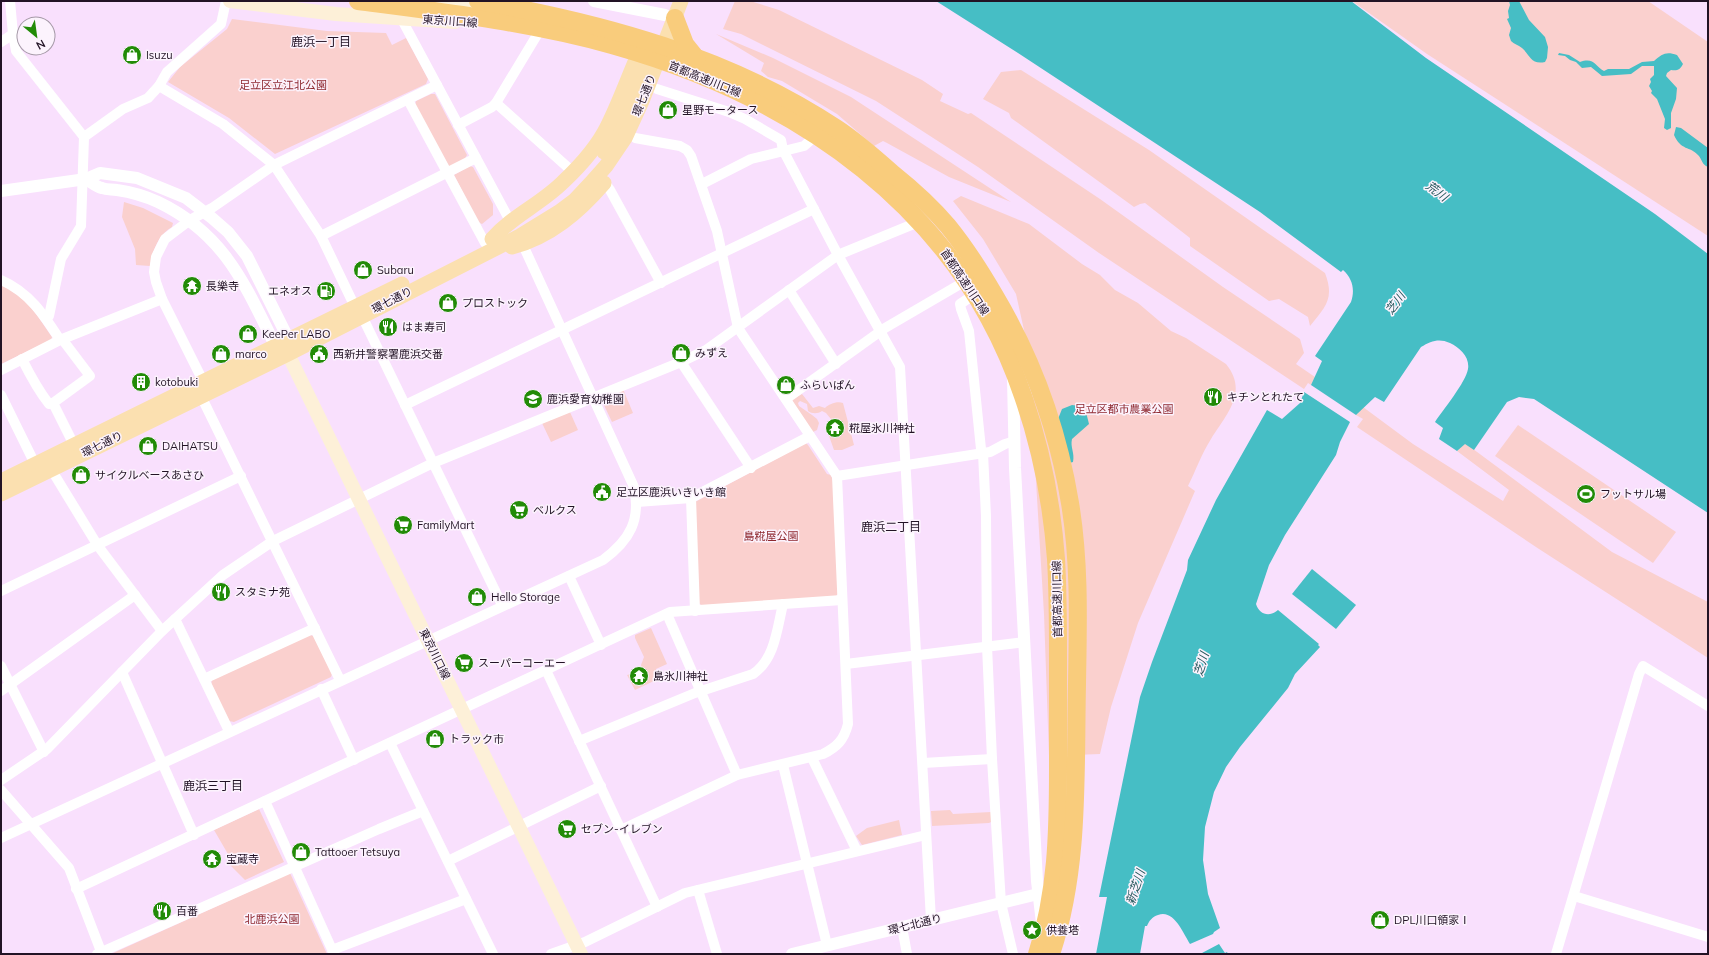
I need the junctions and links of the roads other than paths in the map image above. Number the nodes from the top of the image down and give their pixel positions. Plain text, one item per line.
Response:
1 (10, 1) edge
2 (226, 1) edge
3 (230, 1) edge
4 (358, 1) edge
5 (430, 1) edge
6 (478, 1) edge
7 (594, 1) edge
8 (672, 16) edge
9 (401, 18) junction
10 (13, 34) junction
11 (537, 35) junction
12 (1, 42) edge
13 (642, 46) junction
14 (669, 57) junction
15 (636, 60) junction
16 (663, 71) junction
17 (737, 78) junction
18 (437, 85) junction
19 (159, 86) junction
20 (657, 89) junction
21 (637, 99) junction
22 (408, 100) junction
23 (496, 103) junction
24 (458, 125) junction
25 (84, 137) junction
26 (635, 138) junction
27 (813, 138) junction
28 (783, 150) junction
29 (476, 158) junction
30 (274, 165) junction
31 (573, 172) junction
32 (448, 173) junction
33 (85, 179) junction
34 (605, 183) junction
35 (702, 184) junction
36 (1, 191) edge
37 (814, 209) junction
38 (937, 209) junction
39 (204, 212) junction
40 (190, 220) junction
41 (510, 221) junction
42 (916, 223) junction
43 (321, 236) junction
44 (946, 237) junction
45 (488, 241) junction
46 (522, 245) junction
47 (722, 254) junction
48 (838, 255) junction
49 (478, 257) junction
50 (985, 270) junction
51 (1, 280) edge
52 (963, 282) junction
53 (661, 283) junction
54 (789, 290) junction
55 (972, 296) junction
56 (162, 299) junction
57 (358, 311) junction
58 (46, 318) junction
59 (738, 328) junction
60 (563, 330) junction
61 (881, 331) junction
62 (61, 339) junction
63 (284, 347) junction
64 (22, 359) junction
65 (681, 362) junction
66 (836, 364) junction
67 (1, 370) edge
68 (203, 381) junction
69 (1012, 384) junction
70 (1, 395) edge
71 (201, 396) junction
72 (593, 398) junction
73 (786, 400) junction
74 (53, 403) junction
75 (405, 405) junction
76 (810, 436) junction
77 (1015, 441) junction
78 (74, 445) junction
79 (982, 453) junction
80 (433, 463) junction
81 (36, 464) junction
82 (906, 466) junction
83 (751, 468) junction
84 (51, 469) junction
85 (240, 476) junction
86 (837, 476) junction
87 (1, 481) edge
88 (1, 494) edge
89 (691, 498) junction
90 (358, 499) junction
91 (637, 502) junction
92 (272, 541) junction
93 (98, 546) junction
94 (569, 576) junction
95 (1, 591) edge
96 (135, 595) junction
97 (842, 600) junction
98 (783, 604) junction
99 (502, 605) junction
100 (696, 611) junction
101 (667, 614) junction
102 (175, 619) junction
103 (314, 628) junction
104 (162, 631) junction
105 (428, 641) junction
106 (1025, 642) junction
107 (601, 645) junction
108 (987, 646) junction
109 (917, 655) junction
110 (846, 664) junction
111 (1, 666) edge
112 (546, 670) junction
113 (122, 672) junction
114 (204, 679) junction
115 (340, 680) junction
116 (10, 684) junction
117 (321, 689) junction
118 (1, 691) edge
119 (701, 691) junction
120 (1708, 706) edge
121 (461, 709) junction
122 (229, 731) junction
123 (579, 741) junction
124 (390, 742) junction
125 (44, 752) junction
126 (812, 758) junction
127 (992, 759) junction
128 (354, 760) junction
129 (162, 763) junction
130 (923, 763) junction
131 (783, 765) junction
132 (737, 775) junction
133 (1, 780) edge
134 (601, 786) junction
135 (1, 790) edge
136 (265, 801) junction
137 (1074, 805) junction
138 (423, 811) junction
139 (30, 824) junction
140 (518, 826) junction
141 (621, 830) junction
142 (194, 835) junction
143 (926, 835) junction
144 (1, 838) edge
145 (858, 851) junction
146 (448, 861) junction
147 (806, 863) junction
148 (294, 867) junction
149 (76, 890) junction
150 (698, 890) junction
151 (1038, 894) junction
152 (1574, 896) junction
153 (466, 899) junction
154 (1001, 903) junction
155 (656, 907) junction
156 (931, 920) junction
157 (902, 927) junction
158 (1708, 936) edge
159 (827, 945) junction
160 (578, 949) edge
161 (333, 952) edge
162 (100, 953) edge
163 (493, 954) edge
164 (550, 954) edge
165 (717, 954) edge
166 (792, 954) edge
167 (907, 954) edge
168 (1012, 954) edge
169 (1037, 954) edge
170 (1049, 954) edge
171 (1556, 954) edge

1 - 10 street
2 - 19 street
3 - 9 main road, 東京川口線
4 - 169 highway, 首都高速川口線
5 - 13 main road, 東京川口線
6 - 137 highway, 首都高速川口線
7 - 8 street
8 - 21 main road, 環七通り
8 - 44 highway
9 - 11 main road, 東京川口線
9 - 18 street
10 - 12 street
10 - 25 street
11 - 15 main road, 東京川口線
11 - 23 street
13 - 14 main road, 東京川口線
13 - 15 main road
14 - 16 main road
14 - 17 street
15 - 16 main road, 東京川口線
15 - 31 main road
16 - 20 main road
16 - 27 street
17 - 38 street
17 - 44 highway
18 - 22 street
18 - 24 street
19 - 25 street
19 - 30 street
20 - 26 main road
20 - 28 street
21 - 45 main road, 環七通り
21 - 49 main road, 環七通り
22 - 30 street
22 - 32 street
23 - 24 street
23 - 31 street
24 - 29 street
25 - 33 street
26 - 34 main road
26 - 35 street
27 - 28 street
27 - 42 street
28 - 35 street
28 - 37 street
29 - 32 street
29 - 41 street
30 - 39 street
30 - 43 street
31 - 41 main road
32 - 43 street
32 - 45 street
33 - 36 street
33 - 39 street
33 - 40 street
33 - 58 street
34 - 46 main road
34 - 53 street
35 - 47 street
37 - 47 street
37 - 48 street
38 - 42 street
38 - 50 street
39 - 40 street
39 - 63 street
40 - 56 street
40 - 63 street
41 - 45 main road
42 - 48 street
42 - 52 street
43 - 57 street
44 - 137 highway
45 - 57 main road, 環七通り
46 - 49 main road
46 - 60 street
47 - 53 street
47 - 59 street
48 - 54 street
48 - 61 street
49 - 57 main road, 環七通り
50 - 52 street
50 - 69 street
51 - 58 street
52 - 55 street
52 - 61 street
53 - 60 street
54 - 59 street
54 - 66 street
55 - 69 street
55 - 79 street
56 - 62 street
56 - 68 street
57 - 63 main road, 環七通り
57 - 75 street
58 - 62 street
59 - 65 street
59 - 73 street
60 - 72 street
60 - 75 street
61 - 66 street
61 - 82 street
62 - 64 street
62 - 74 street
63 - 68 main road, 環七通り
63 - 71 main road, 環七通り
63 - 90 main road, 東京川口線
64 - 67 street
64 - 74 street
65 - 72 street
65 - 83 street
66 - 73 street
68 - 78 main road, 環七通り
69 - 77 street
70 - 81 street
71 - 84 main road, 環七通り
71 - 85 street
72 - 80 street
72 - 91 street
73 - 76 street
74 - 78 street
75 - 80 street
76 - 83 street
76 - 86 street
77 - 79 street
77 - 106 street
78 - 81 main road, 環七通り
79 - 82 street
79 - 108 street
80 - 90 street
80 - 99 street
81 - 87 main road, 環七通り
82 - 86 street
82 - 109 street
83 - 89 street
84 - 88 main road, 環七通り
84 - 93 street
85 - 92 street
85 - 93 street
86 - 97 street
89 - 91 street
89 - 100 street
90 - 92 street
90 - 105 main road, 東京川口線
91 - 94 street
92 - 102 street
92 - 103 street
93 - 95 street
93 - 96 street
94 - 99 street
94 - 107 street
96 - 104 street
96 - 116 street
97 - 98 street
97 - 110 street
98 - 100 street
98 - 119 street
99 - 105 street
100 - 101 street
101 - 107 street
101 - 119 street
102 - 104 street
102 - 114 street
103 - 114 street
103 - 115 street
104 - 113 street
105 - 115 street
105 - 121 main road, 東京川口線
106 - 108 street
106 - 151 street
107 - 112 street
108 - 109 street
108 - 127 street
109 - 110 street
109 - 130 street
110 - 126 street
111 - 116 street
112 - 121 street
112 - 123 street
113 - 125 street
113 - 129 street
114 - 122 street
115 - 117 street
116 - 118 street
116 - 125 street
117 - 122 street
117 - 128 street
119 - 123 street
119 - 132 street
120 - 152 street
121 - 124 street
121 - 140 main road, 東京川口線
122 - 129 street
123 - 134 street
124 - 128 street
124 - 138 street
125 - 133 street
126 - 131 street
126 - 145 street
127 - 130 street
127 - 154 street
128 - 136 street
129 - 139 street
129 - 142 street
130 - 143 street
131 - 132 street
131 - 147 street
132 - 141 street
134 - 140 street
134 - 141 street
135 - 139 street
136 - 142 street
136 - 148 street
137 - 170 highway, 首都高速川口線
138 - 146 street
138 - 148 street
139 - 144 street
139 - 149 street
140 - 146 street
140 - 160 main road, 東京川口線
141 - 155 street
142 - 149 street
143 - 145 street
143 - 156 street
145 - 147 street
146 - 153 street
147 - 150 street
147 - 159 street
148 - 161 street
148 - 162 street
149 - 162 street
150 - 155 street
150 - 165 street
151 - 154 street, 環七北通り
151 - 170 street
152 - 158 street
152 - 171 street
153 - 161 street
153 - 163 street
154 - 156 street, 環七北通り
154 - 168 street
155 - 160 street
156 - 157 street, 環七北通り
157 - 159 street, 環七北通り
157 - 167 street
159 - 166 street, 環七北通り
160 - 164 street

